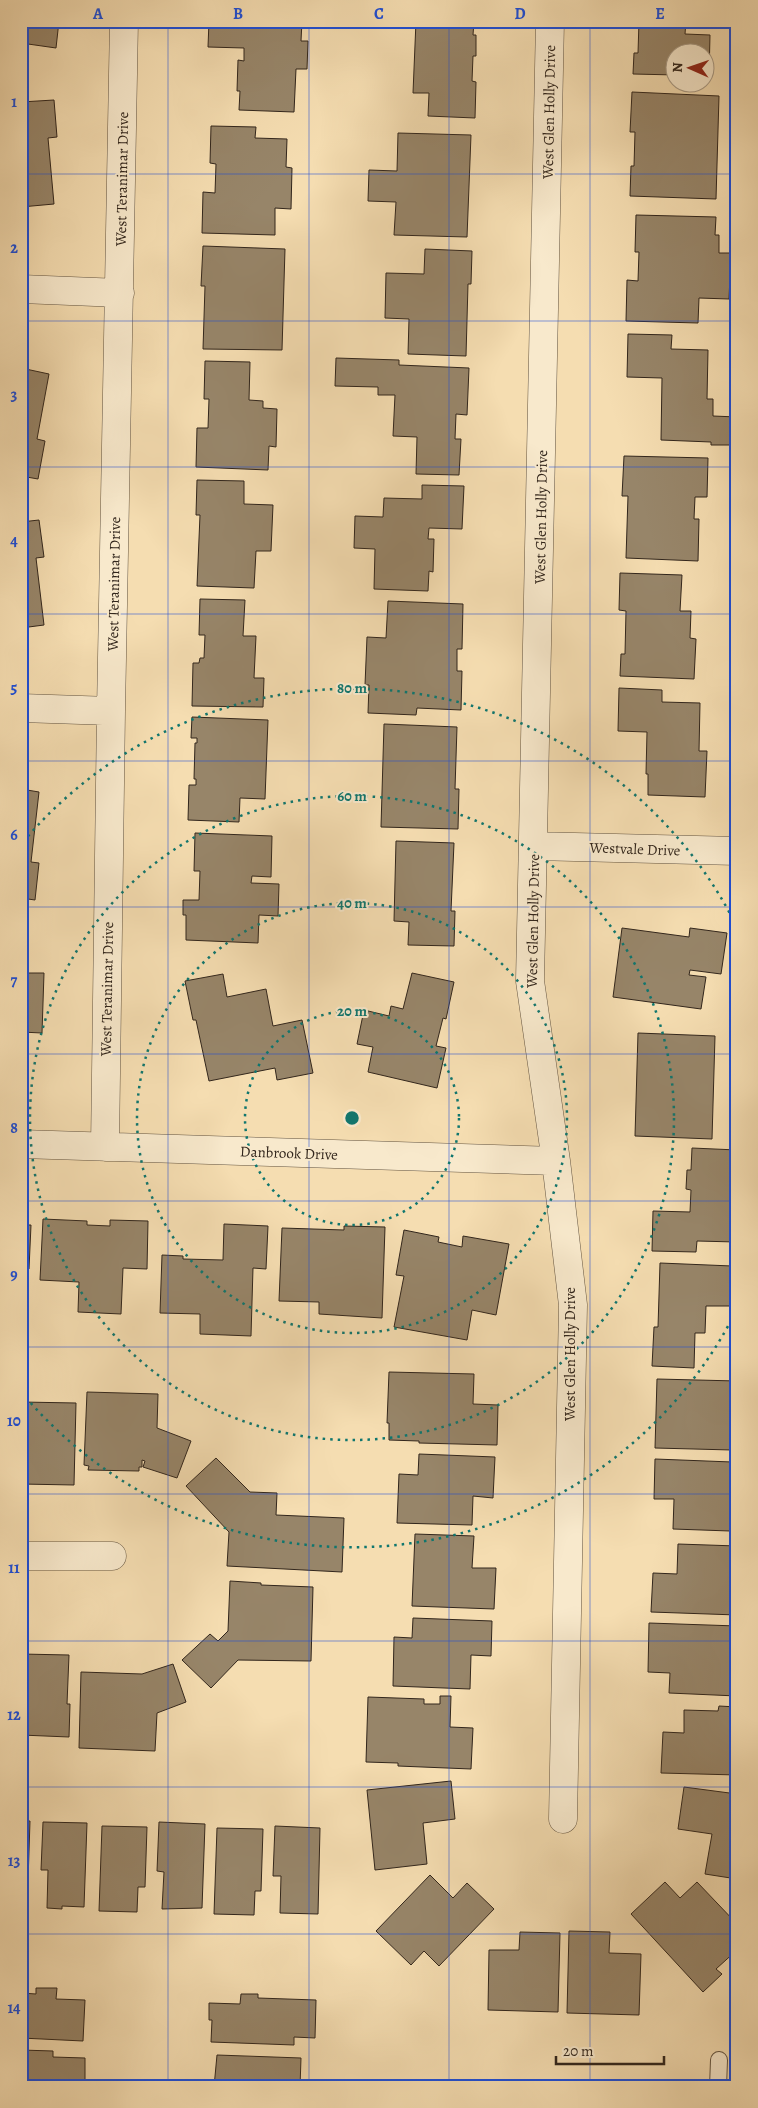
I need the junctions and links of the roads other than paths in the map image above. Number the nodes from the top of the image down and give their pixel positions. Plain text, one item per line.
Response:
1 (124, 21) edge
2 (550, 21) edge
3 (21, 289) edge
4 (120, 292) junction
5 (21, 708) edge
6 (111, 711) junction
7 (534, 846) junction
8 (737, 851) edge
9 (21, 1144) edge
10 (105, 1147) junction
11 (556, 1161) junction
12 (21, 1556) edge
13 (112, 1556) dead end
14 (563, 1819) dead end
15 (719, 2060) dead end
16 (718, 2087) edge

1 - 4 street, West Teranimar Drive
2 - 7 street, West Glen Holly Drive
3 - 4 street
4 - 6 street, West Teranimar Drive
5 - 6 street
6 - 10 street, West Teranimar Drive
7 - 8 street, Westvale Drive
7 - 11 street, West Glen Holly Drive
9 - 10 street, Danbrook Drive
10 - 11 street, Danbrook Drive
11 - 14 street, West Glen Holly Drive
12 - 13 street
15 - 16 lane

